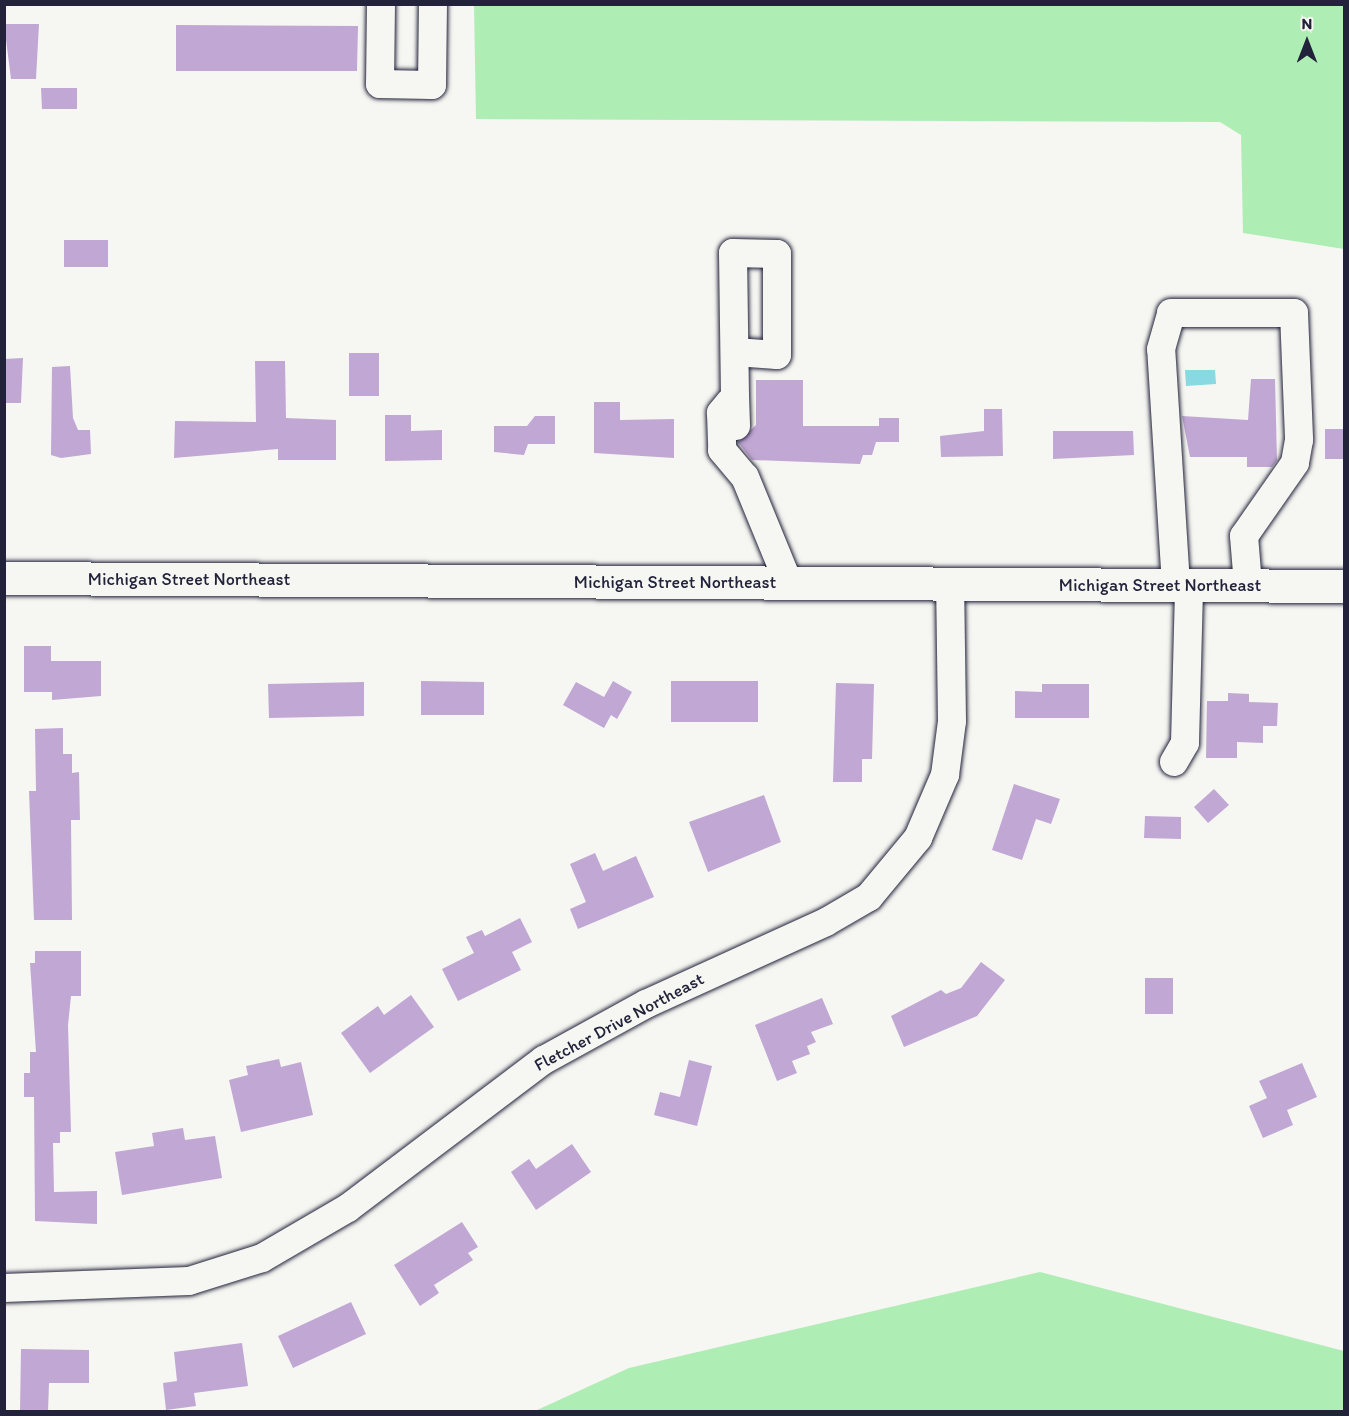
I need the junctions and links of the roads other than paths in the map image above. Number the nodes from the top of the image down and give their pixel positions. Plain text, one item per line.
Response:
1 (381, 4) edge
2 (433, 4) edge
3 (735, 352) dead end
4 (735, 396) junction
5 (736, 426) dead end
6 (4, 578) edge
7 (788, 582) junction
8 (950, 583) junction
9 (1182, 585) junction
10 (1248, 585) junction
11 (1344, 586) edge
12 (1174, 762) dead end
13 (4, 1288) edge

1 - 2 street
3 - 4 street
4 - 5 street
4 - 7 street
6 - 7 main road, Michigan Street Northeast
7 - 8 main road, Michigan Street Northeast
8 - 9 main road, Michigan Street Northeast
8 - 13 street, Fletcher Drive Northeast
9 - 10 main road, Michigan Street Northeast
9 - 10 street
9 - 12 street
10 - 11 main road, Michigan Street Northeast

